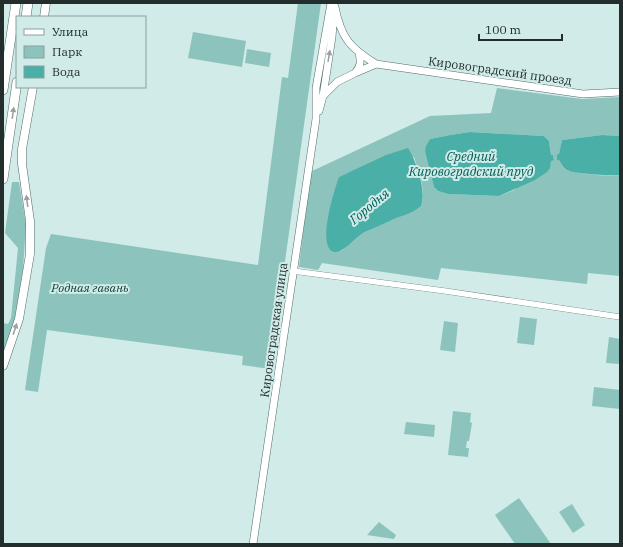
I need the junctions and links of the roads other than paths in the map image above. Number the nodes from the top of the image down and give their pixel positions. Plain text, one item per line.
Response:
1 (16, 3) edge
2 (28, 3) edge
3 (46, 3) edge
4 (333, 4) edge
5 (26, 16) edge
6 (44, 16) edge
7 (332, 35) junction
8 (344, 37) junction
9 (324, 39) junction
10 (359, 53) junction
11 (376, 64) junction
12 (319, 68) junction
13 (355, 73) junction
14 (325, 77) junction
15 (337, 82) junction
16 (16, 88) edge
17 (33, 88) edge
18 (3, 90) edge
19 (620, 92) edge
20 (323, 96) junction
21 (316, 119) junction
22 (3, 179) edge
23 (293, 271) junction
24 (620, 317) edge
25 (3, 366) edge
26 (253, 544) edge

1 - 18 main road
2 - 5 main road
3 - 6 main road
4 - 7 street, Кировоградская улица
4 - 8 street
4 - 9 street, Кировоградская улица
7 - 8 street
7 - 9 street
14 -> 7 street, Кировоградская улица
8 - 10 street
9 - 12 street, Кировоградская улица
10 - 11 street
10 - 13 street
11 - 13 street
11 - 19 street, Кировоградский проезд
12 - 14 street
12 - 21 street, Кировоградская улица
13 - 15 street
14 - 15 street
14 - 20 street, Кировоградская улица
15 - 20 street
22 -> 16 main road
25 -> 17 main road
20 - 21 street, Кировоградская улица
21 - 23 street, Кировоградская улица
23 - 24 street
23 - 26 street, Кировоградская улица

